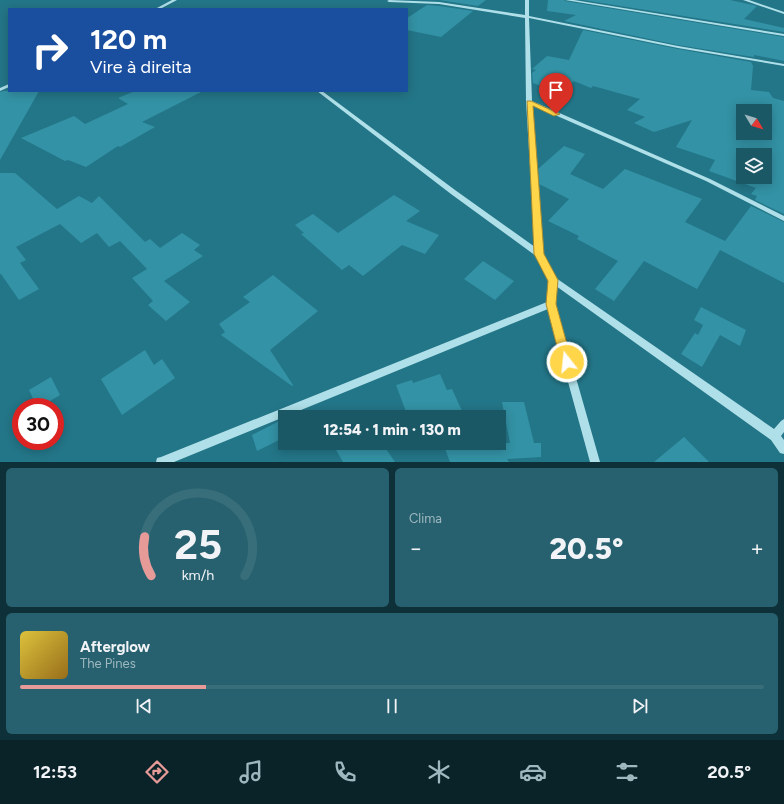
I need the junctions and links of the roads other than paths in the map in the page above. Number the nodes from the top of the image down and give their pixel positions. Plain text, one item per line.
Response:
1 (175, 0) edge
2 (527, 0) edge
3 (567, 0) edge
4 (745, 0) edge
5 (389, 1) edge
6 (158, 8) edge
7 (784, 13) edge
8 (527, 18) junction
9 (784, 35) edge
10 (784, 65) edge
11 (320, 92) edge
12 (529, 102) junction
13 (784, 219) edge
14 (539, 254) junction
15 (553, 280) junction
16 (551, 304) junction
17 (784, 424) edge
18 (775, 436) junction
19 (784, 449) edge
20 (161, 462) edge
21 (595, 462) edge

1 - 6 street
2 - 8 street
3 - 9 street
4 - 7 street
5 - 8 street
8 - 10 street
8 - 12 street
11 - 14 street
12 - 13 street
12 - 14 street
14 - 15 street
15 - 16 street
15 - 18 street
16 - 20 street
16 - 21 street
17 - 18 street
18 - 19 street

